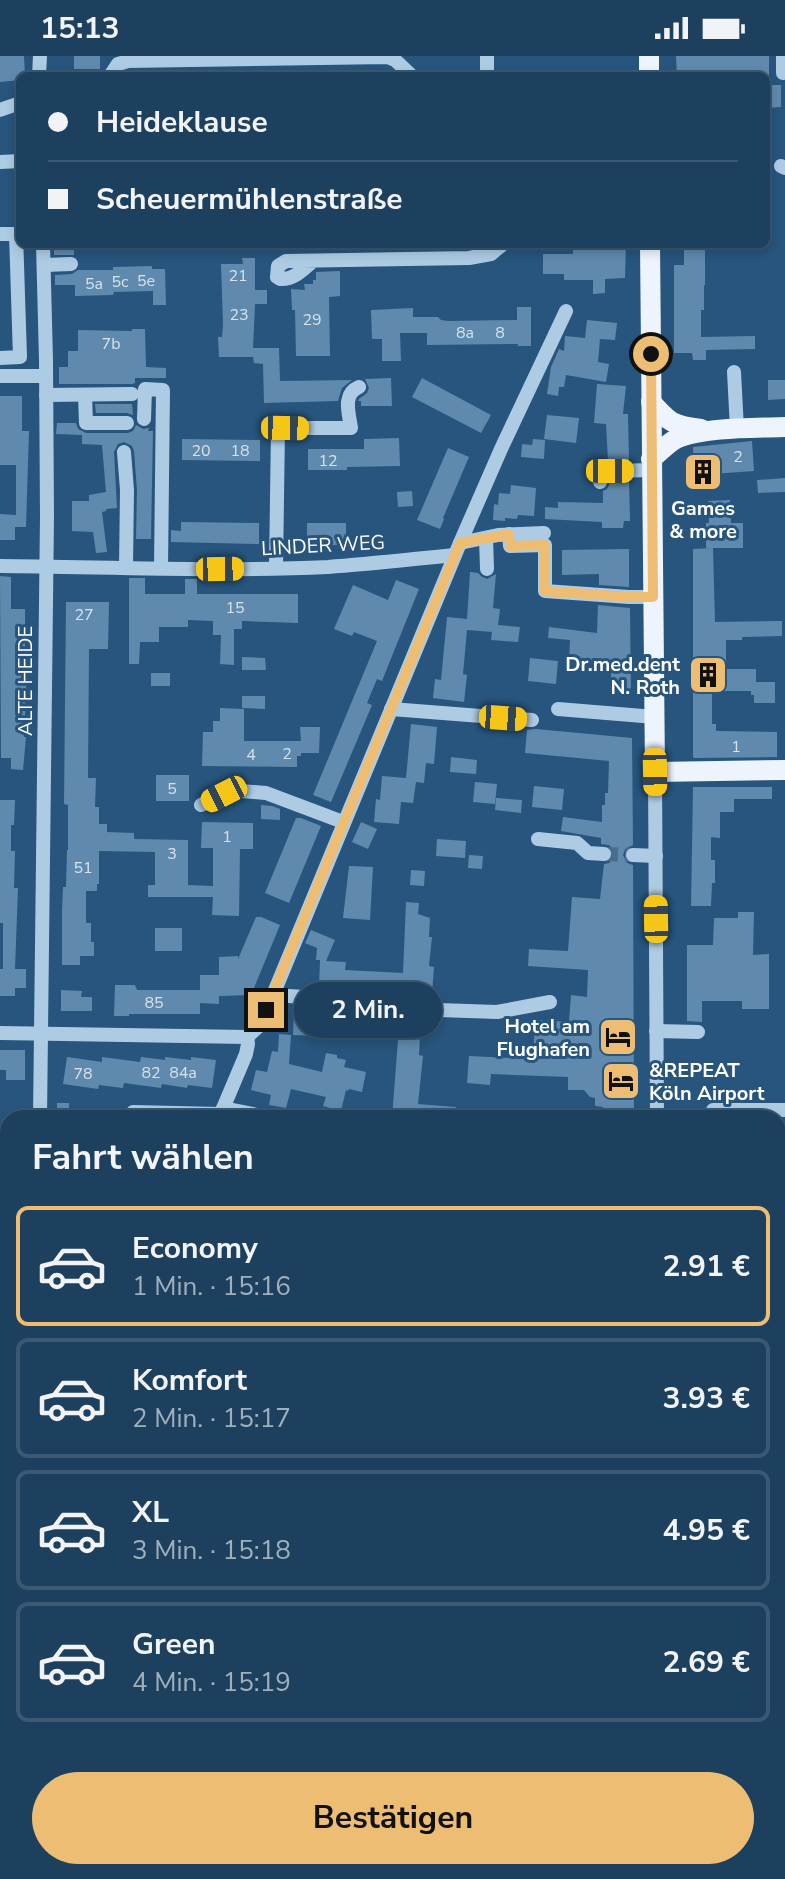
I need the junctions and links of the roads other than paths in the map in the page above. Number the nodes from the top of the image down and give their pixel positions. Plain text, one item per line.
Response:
1 (783, 56) edge
2 (321, 57) edge
3 (113, 72) edge
4 (408, 72) edge
5 (783, 73) dead end
6 (16, 248) edge
7 (43, 248) edge
8 (498, 248) edge
9 (650, 248) edge
10 (313, 261) dead end
11 (71, 264) dead end
12 (45, 265) junction
13 (566, 311) dead end
14 (0, 358) edge
15 (734, 372) dead end
16 (0, 376) edge
17 (46, 376) junction
18 (359, 387) dead end
19 (132, 394) dead end
20 (46, 395) junction
21 (85, 395) junction
22 (651, 402) junction
23 (144, 419) dead end
24 (127, 423) dead end
25 (785, 427) edge
26 (737, 429) junction
27 (715, 430) junction
28 (124, 452) dead end
29 (652, 465) junction
30 (600, 482) dead end
31 (544, 533) dead end
32 (509, 534) junction
33 (486, 538) junction
34 (458, 549) junction
35 (0, 566) edge
36 (46, 567) junction
37 (126, 568) junction
38 (161, 568) junction
39 (276, 568) junction
40 (487, 569) dead end
41 (653, 597) junction
42 (391, 709) junction
43 (558, 709) dead end
44 (655, 717) junction
45 (532, 720) dead end
46 (785, 770) edge
47 (655, 772) junction
48 (201, 805) dead end
49 (343, 822) junction
50 (538, 839) dead end
51 (604, 854) tunnel mouth
52 (633, 855) tunnel mouth
53 (656, 856) junction
54 (273, 995) junction
55 (550, 1002) dead end
56 (656, 1031) junction
57 (698, 1032) dead end
58 (0, 1033) edge
59 (41, 1033) junction
60 (247, 1037) junction
61 (40, 1110) edge
62 (222, 1110) edge
63 (657, 1110) edge
64 (713, 1110) dead end
65 (785, 1110) edge

1 - 5 street
2 - 3 street
2 - 4 street
6 - 14 street
7 - 12 street, ALTE HEIDE
8 - 10 street
9 - 22 main road
11 - 12 street
12 - 17 street, ALTE HEIDE
13 - 34 street
15 - 26 street
16 - 17 street
17 - 20 street, ALTE HEIDE
18 - 39 street
19 - 21 street
20 - 21 street
20 - 36 street, ALTE HEIDE
21 - 24 street
22 - 27 main road
22 - 29 main road
23 - 38 street
25 - 26 main road
26 - 27 main road
27 - 29 main road
28 - 37 street
29 - 30 street
29 - 41 main road
31 - 32 street, LINDER WEG
32 - 33 street, LINDER WEG
32 - 41 street
33 - 34 street, LINDER WEG
33 - 40 street
34 - 39 street, LINDER WEG
34 - 42 street
35 - 36 street, LINDER WEG
36 - 37 street, LINDER WEG
36 - 59 street, ALTE HEIDE
37 - 38 street, LINDER WEG
38 - 39 street, LINDER WEG
41 - 44 main road
42 - 45 street
42 - 49 street
43 - 44 street
44 - 47 main road
46 - 47 main road
47 - 53 street
48 - 49 street
49 - 54 street
50 - 51 street
52 - 53 street
53 - 56 street
54 - 55 street
54 - 60 street
56 - 57 street
56 - 63 street
58 - 59 street
59 - 60 street
59 - 61 street, ALTE HEIDE
60 - 62 street
64 - 65 street

